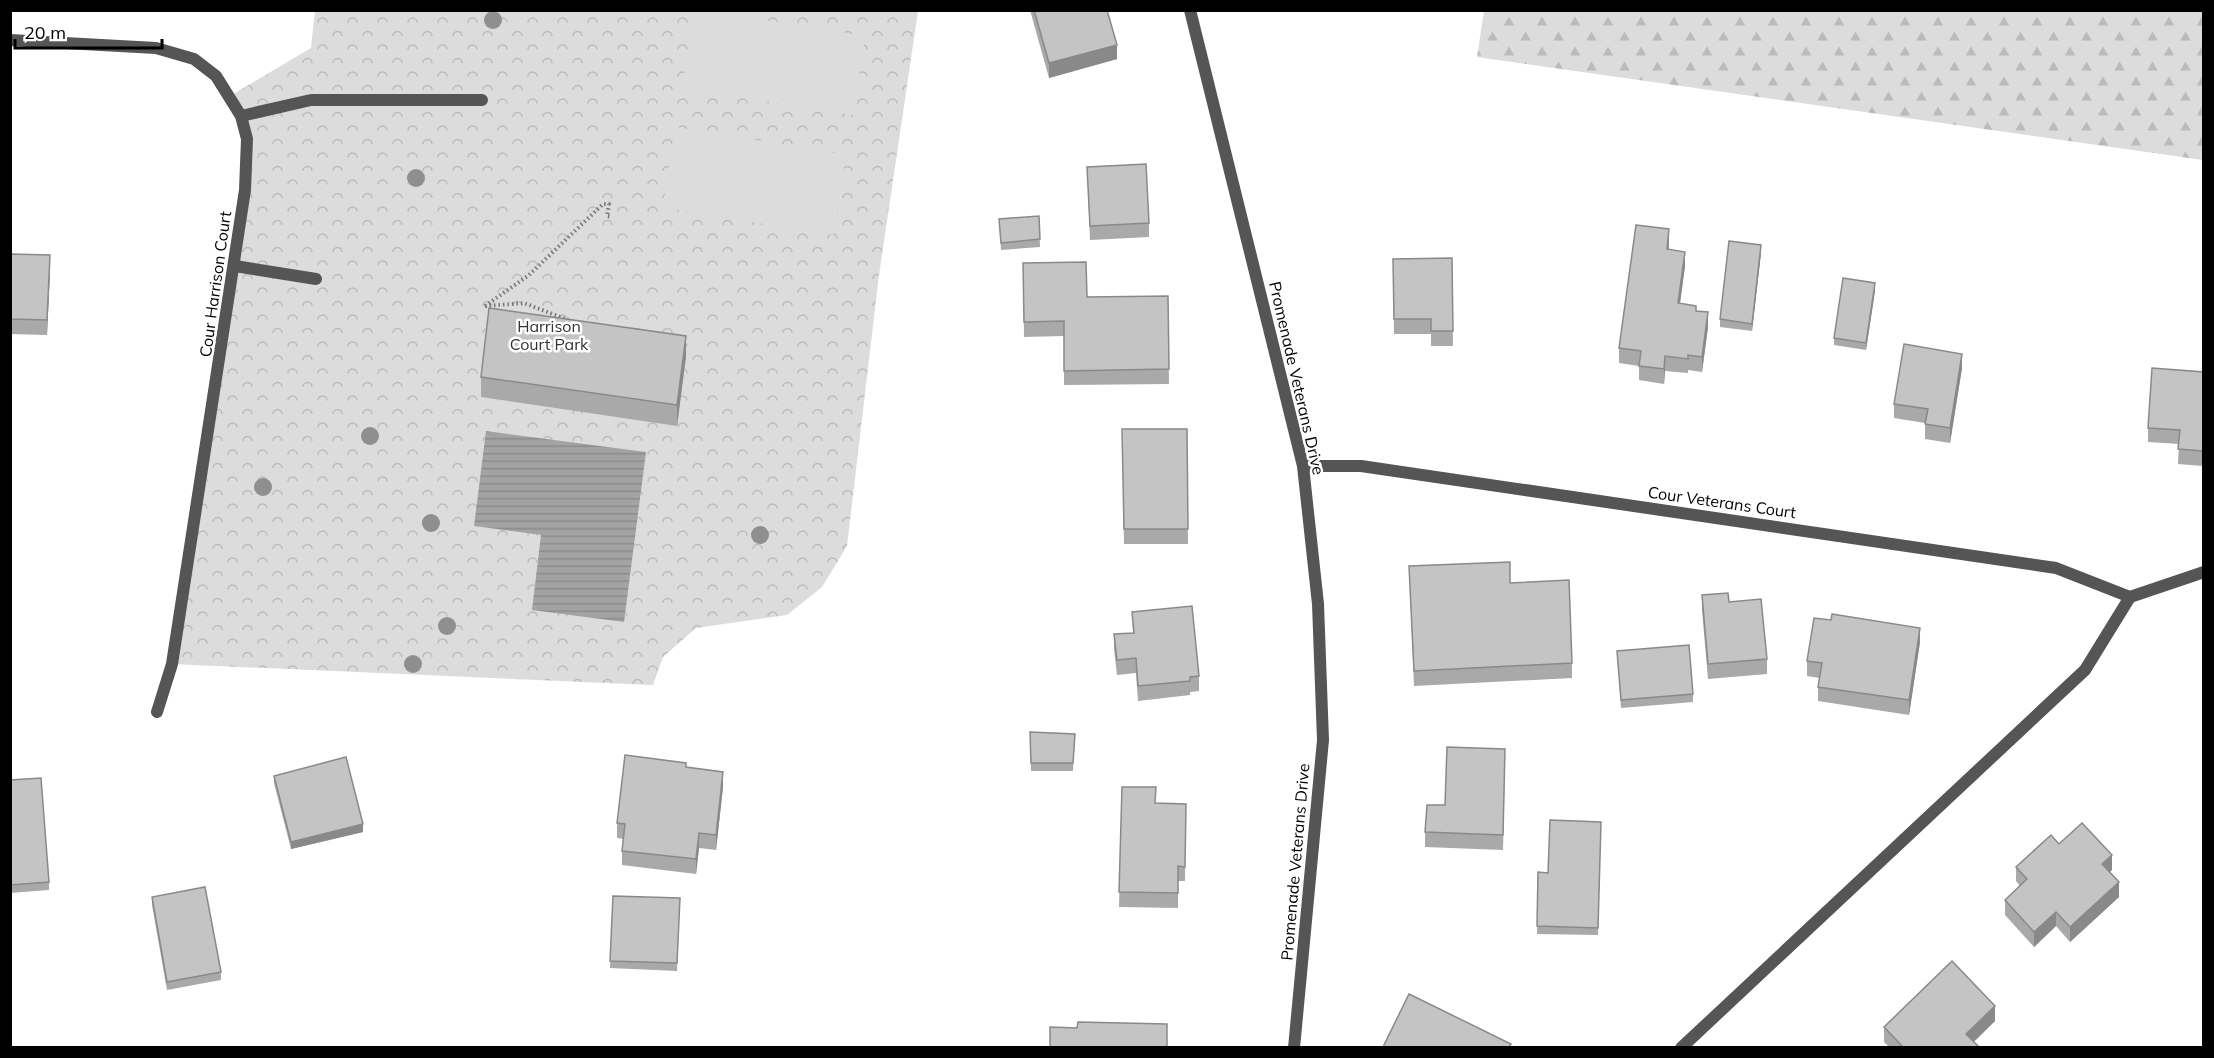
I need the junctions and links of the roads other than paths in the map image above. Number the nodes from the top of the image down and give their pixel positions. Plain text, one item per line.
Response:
1 (1190, 10) edge
2 (10, 40) edge
3 (482, 100) dead end
4 (241, 116) junction
5 (235, 266) junction
6 (316, 279) dead end
7 (1304, 466) junction
8 (2204, 572) edge
9 (2130, 597) junction
10 (157, 712) dead end
11 (1294, 1047) edge
12 (1681, 1047) edge

1 - 7 street, Promenade Veterans Drive
2 - 4 street, Cour Harrison Court
3 - 4 street
4 - 5 street, Cour Harrison Court
5 - 6 street
5 - 10 street, Cour Harrison Court
7 - 9 street, Cour Veterans Court
7 - 11 street, Promenade Veterans Drive
8 - 9 street
9 - 12 street

